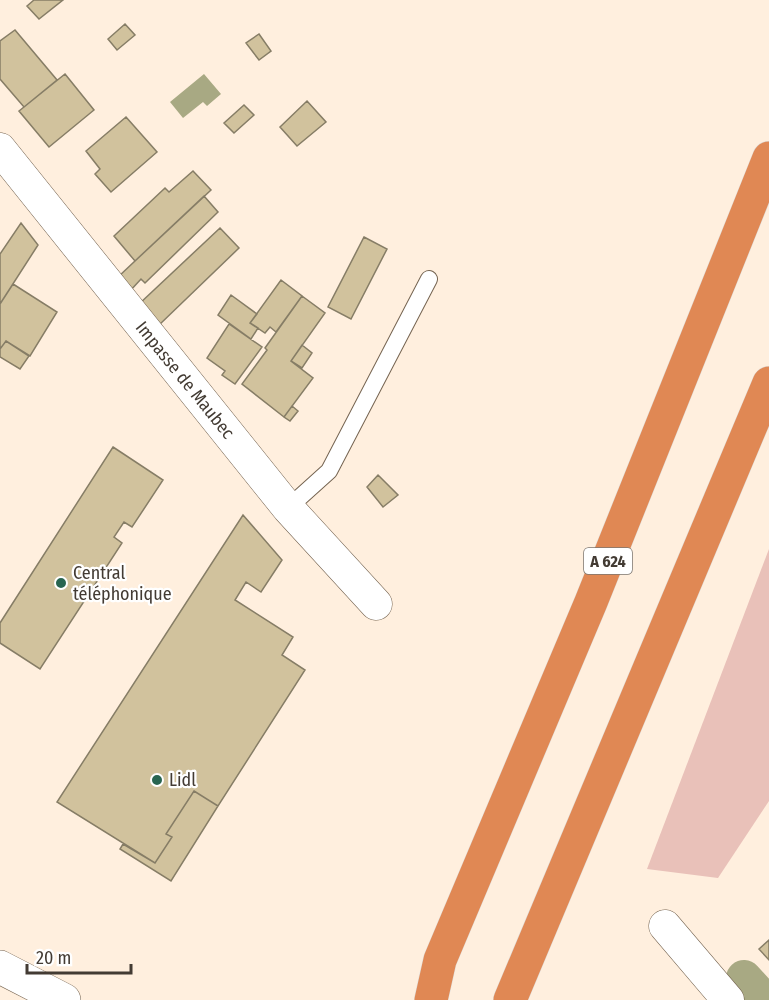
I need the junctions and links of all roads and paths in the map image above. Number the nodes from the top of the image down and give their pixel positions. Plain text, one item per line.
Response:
1 (0, 149) edge
2 (769, 158) edge
3 (429, 279) dead end
4 (769, 383) edge
5 (288, 508) junction
6 (376, 604) dead end
7 (665, 926) dead end
8 (440, 960) junction
9 (0, 967) edge
10 (64, 1000) edge
11 (413, 1000) edge
12 (431, 1000) edge
13 (510, 1000) edge
14 (728, 1000) edge

1 - 5 street, Impasse de Maubec
2 - 8 highway, A 624
3 - 5 lane
4 - 13 highway
5 - 6 street, Impasse de Maubec
7 - 14 street
8 - 11 highway
8 - 12 highway, A 624
9 - 10 main road

